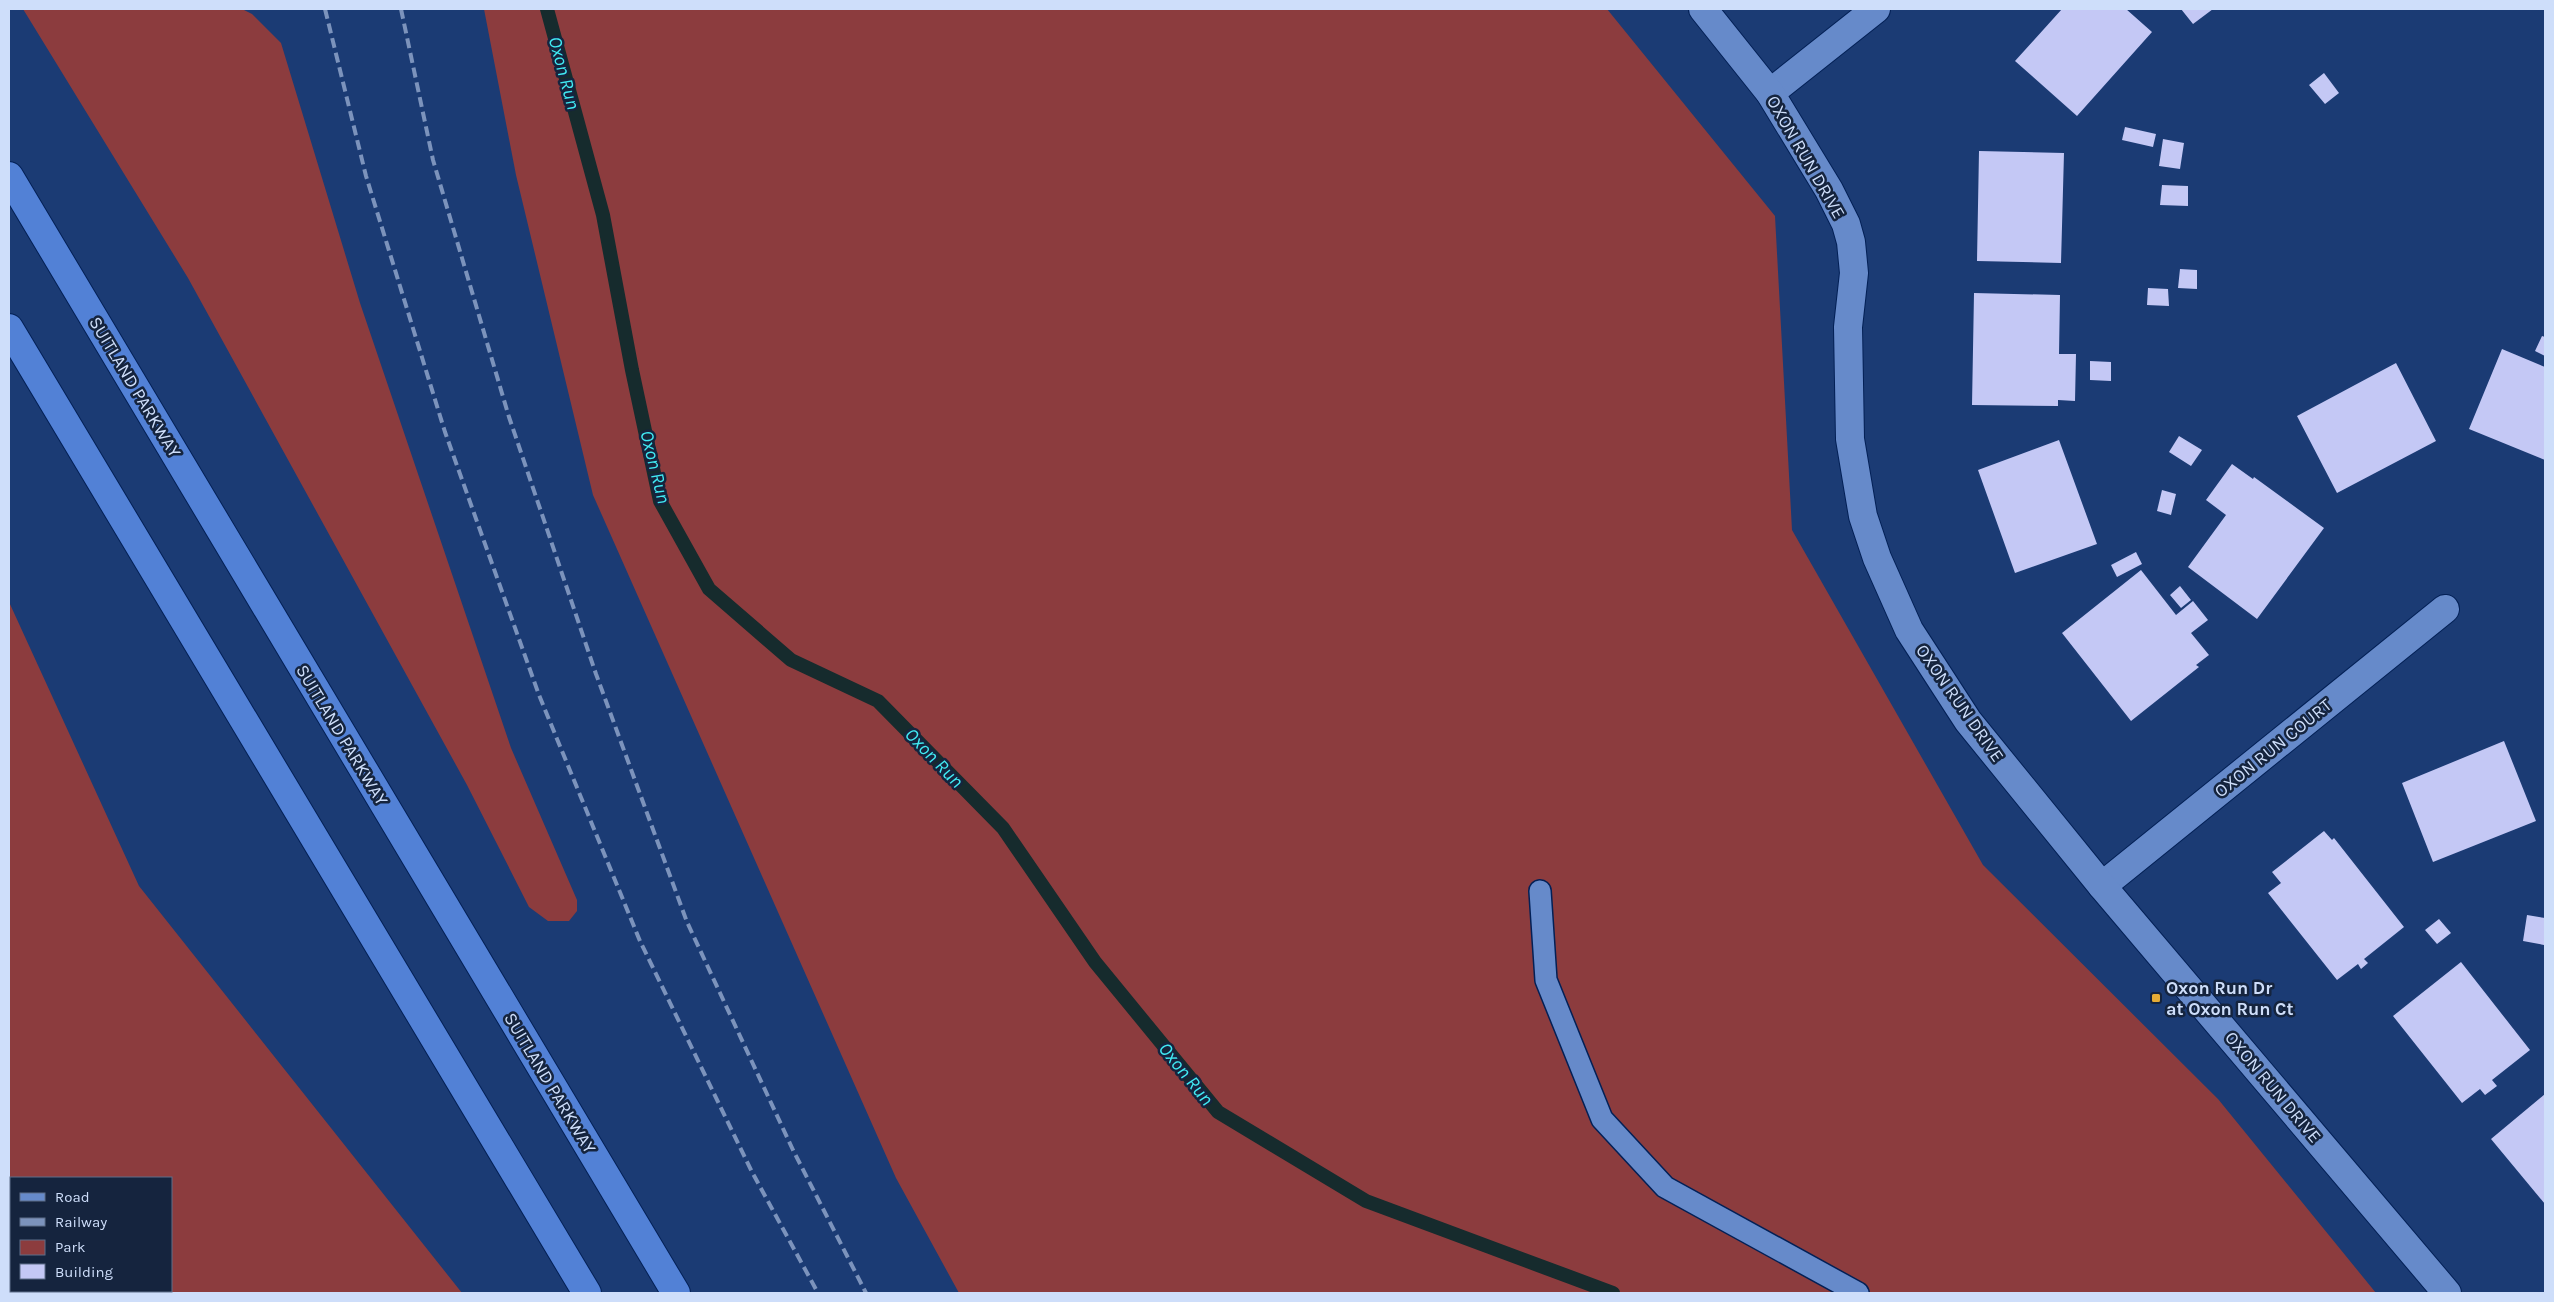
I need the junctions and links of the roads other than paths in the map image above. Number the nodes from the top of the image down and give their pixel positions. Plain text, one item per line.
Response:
1 (1703, 9) edge
2 (1876, 9) edge
3 (1770, 93) junction
4 (9, 176) edge
5 (9, 328) edge
6 (2445, 609) dead end
7 (2102, 886) junction
8 (1540, 891) dead end
9 (587, 1293) edge
10 (676, 1293) edge
11 (1858, 1293) edge
12 (2448, 1293) edge

1 - 3 street, OXON RUN DRIVE
2 - 3 street
3 - 7 street, OXON RUN DRIVE
4 - 10 highway, SUITLAND PARKWAY
5 - 9 highway
6 - 7 street, OXON RUN COURT
7 - 12 street, OXON RUN DRIVE
8 - 11 lane

